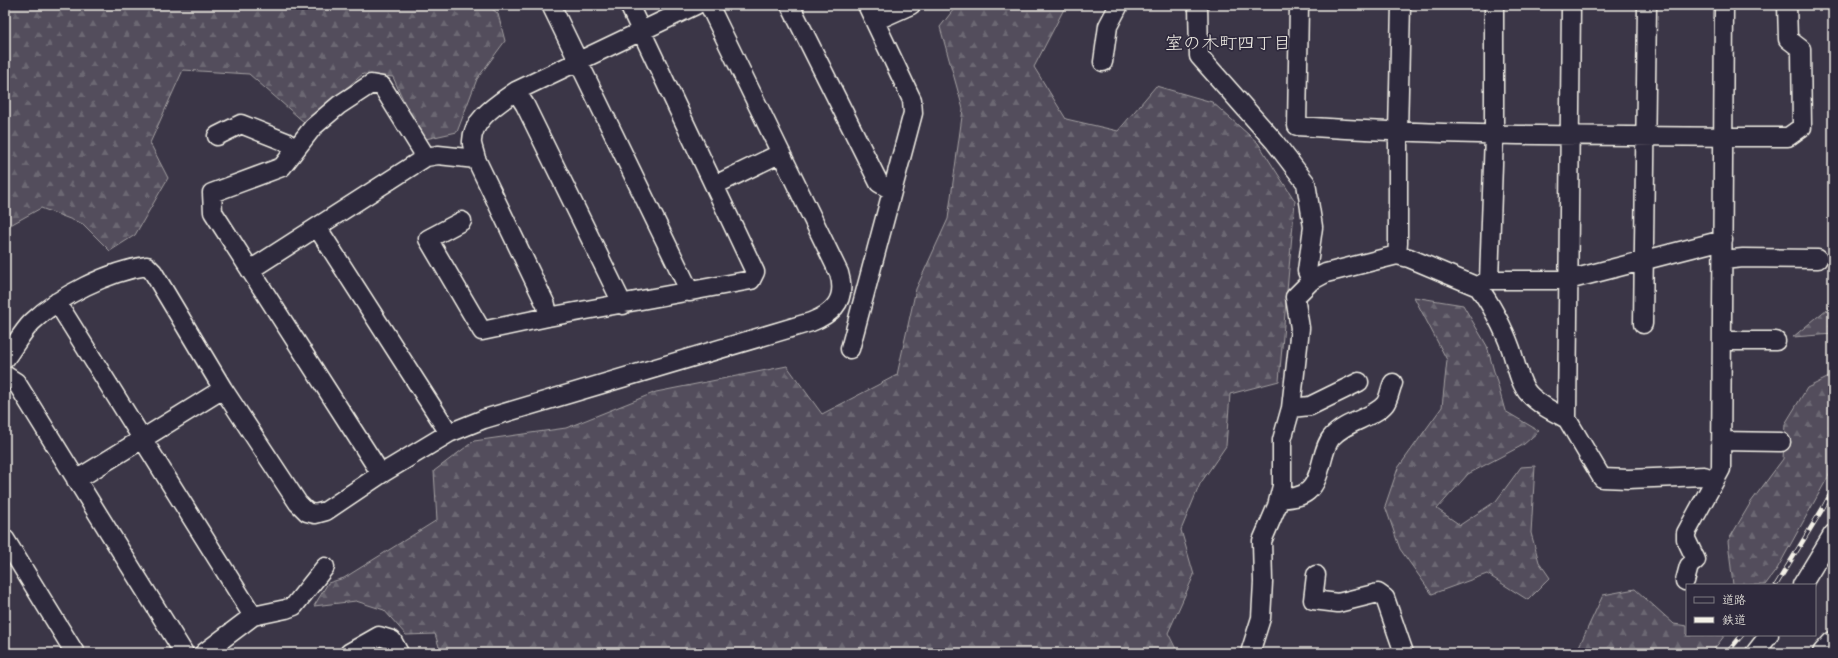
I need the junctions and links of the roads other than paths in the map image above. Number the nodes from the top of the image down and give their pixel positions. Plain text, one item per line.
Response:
1 (551, 5) edge
2 (629, 5) edge
3 (696, 5) edge
4 (709, 5) edge
5 (790, 5) edge
6 (867, 5) edge
7 (910, 5) edge
8 (1119, 5) edge
9 (1198, 5) edge
10 (1299, 5) edge
11 (1401, 5) edge
12 (1494, 5) edge
13 (1571, 5) edge
14 (1648, 5) edge
15 (1724, 5) edge
16 (1787, 5) edge
17 (875, 21) junction
18 (642, 30) junction
19 (578, 61) junction
20 (1103, 62) dead end
21 (516, 91) junction
22 (1398, 132) junction
23 (1494, 134) junction
24 (217, 136) dead end
25 (1570, 136) junction
26 (1646, 136) junction
27 (1722, 137) junction
28 (296, 149) junction
29 (781, 153) junction
30 (426, 157) junction
31 (476, 159) junction
32 (715, 185) junction
33 (891, 190) junction
34 (462, 221) dead end
35 (317, 227) junction
36 (1723, 240) junction
37 (1397, 255) junction
38 (1818, 259) dead end
39 (1645, 260) junction
40 (1723, 260) junction
41 (250, 270) junction
42 (1568, 280) junction
43 (1311, 282) junction
44 (1483, 283) junction
45 (690, 292) junction
46 (840, 294) junction
47 (862, 300) junction
48 (57, 302) junction
49 (623, 305) junction
50 (548, 317) junction
51 (1643, 324) dead end
52 (1722, 341) junction
53 (1776, 341) dead end
54 (850, 349) dead end
55 (5, 359) edge
56 (5, 375) edge
57 (1359, 382) dead end
58 (1392, 383) dead end
59 (222, 389) junction
60 (1291, 408) junction
61 (1568, 419) junction
62 (449, 433) junction
63 (142, 440) junction
64 (1721, 441) junction
65 (1781, 442) dead end
66 (381, 474) junction
67 (76, 480) junction
68 (1715, 480) junction
69 (1279, 499) junction
70 (1833, 534) edge
71 (5, 539) edge
72 (325, 567) dead end
73 (1316, 575) dead end
74 (1685, 580) dead end
75 (1803, 584) edge
76 (253, 616) junction
77 (1768, 636) edge
78 (1833, 643) edge
79 (75, 653) edge
80 (184, 653) edge
81 (204, 653) edge
82 (348, 653) edge
83 (399, 653) edge
84 (1250, 653) edge
85 (1404, 653) edge
86 (1755, 653) edge
87 (1824, 653) edge

1 - 19 street
2 - 18 street
3 - 18 street
4 - 29 street
5 - 33 street
6 - 17 street
7 - 17 street
8 - 20 street
9 - 43 street
10 - 22 street
11 - 22 street
12 - 23 street
13 - 25 street
14 - 26 street
15 - 27 street
16 - 27 street
17 - 33 street
18 - 19 street
18 - 32 street
19 - 21 street
19 - 45 street
21 - 31 street
21 - 49 street
22 - 23 street
22 - 37 street
23 - 25 street
23 - 44 street
24 - 28 street
25 - 26 street
25 - 42 street
26 - 27 street
26 - 39 street
27 - 36 street
28 - 30 street
28 - 41 street
29 - 32 street
29 - 46 street
30 - 31 street
30 - 35 street
31 - 50 street
32 - 45 street
33 - 47 street
34 - 50 street
35 - 41 street
35 - 62 street
36 - 39 street
36 - 40 street
37 - 43 street
37 - 44 street
38 - 40 street
39 - 42 street
39 - 51 street
40 - 52 street
41 - 66 street
42 - 44 street
42 - 61 street
43 - 60 street
44 - 61 street
45 - 49 street
46 - 47 street
46 - 62 street
47 - 54 street
48 - 55 street
48 - 59 street
48 - 63 street
49 - 50 street
52 - 53 street
52 - 64 street
56 - 67 street
57 - 60 street
58 - 69 street
59 - 63 street
59 - 66 street
60 - 69 street
61 - 68 street
62 - 66 street
63 - 67 street
63 - 76 street
64 - 65 street
64 - 68 street
67 - 80 street
68 - 74 street
69 - 84 street
70 - 75 street
71 - 79 street
72 - 76 street
73 - 85 street
76 - 81 street
77 - 86 street
78 - 87 highway
82 - 83 street

